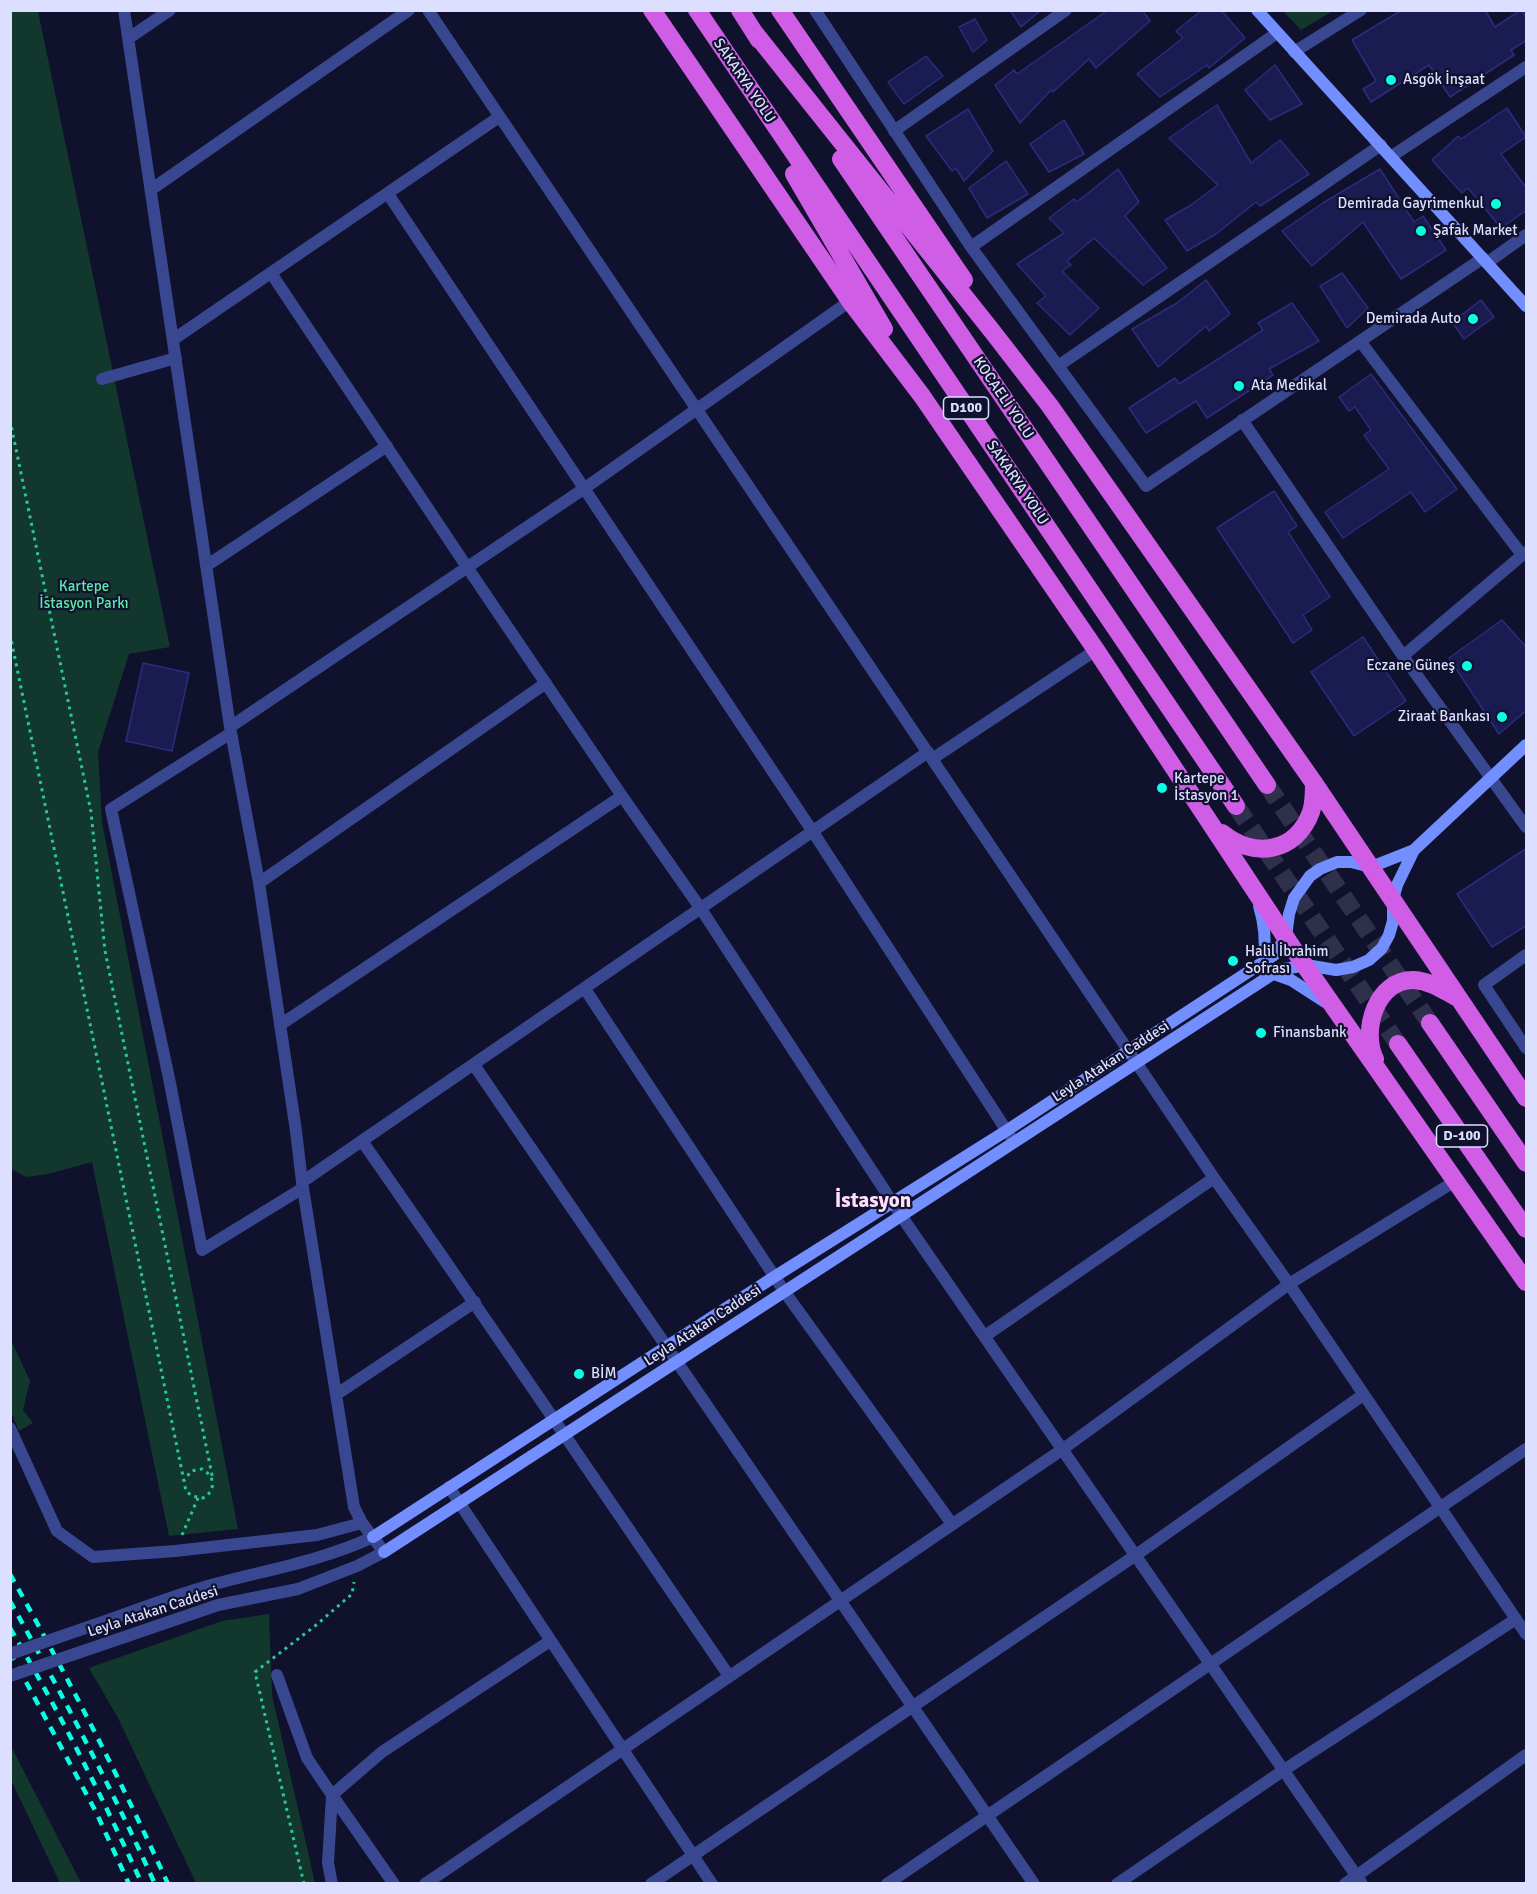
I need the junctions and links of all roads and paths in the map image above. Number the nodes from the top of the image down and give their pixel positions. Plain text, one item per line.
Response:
1 (124, 10) edge
2 (170, 10) edge
3 (409, 10) edge
4 (428, 10) edge
5 (652, 10) edge
6 (660, 10) edge
7 (697, 10) edge
8 (740, 10) edge
9 (780, 10) edge
10 (815, 10) edge
11 (1066, 10) edge
12 (1257, 10) edge
13 (1361, 10) edge
14 (754, 32) junction
15 (1277, 33) junction
16 (129, 38) junction
17 (718, 43) junction
18 (1294, 52) junction
19 (1527, 67) edge
20 (700, 81) junction
21 (499, 117) junction
22 (894, 131) junction
23 (1380, 145) junction
24 (1392, 156) junction
25 (152, 189) junction
26 (388, 194) junction
27 (1527, 235) edge
28 (971, 247) junction
29 (1486, 260) junction
30 (271, 273) junction
31 (850, 301) junction
32 (1527, 306) edge
33 (174, 339) junction
34 (1360, 340) junction
35 (176, 358) junction
36 (1058, 366) junction
37 (102, 379) dead end
38 (922, 396) junction
39 (1050, 406) junction
40 (696, 409) junction
41 (10, 420) edge
42 (1242, 420) junction
43 (387, 446) junction
44 (585, 488) junction
45 (1524, 554) edge
46 (206, 566) junction
47 (467, 567) junction
48 (10, 634) edge
49 (1096, 650) junction
50 (1403, 656) junction
51 (546, 683) junction
52 (230, 730) junction
53 (1527, 745) edge
54 (930, 756) junction
55 (1490, 778) junction
56 (1314, 783) junction
57 (1268, 785) tunnel mouth
58 (622, 796) junction
59 (1236, 806) tunnel mouth
60 (1527, 827) edge
61 (1215, 828) junction
62 (813, 832) junction
63 (1414, 850) junction
64 (1371, 867) junction
65 (259, 883) junction
66 (1254, 887) junction
67 (1393, 899) junction
68 (701, 909) junction
69 (1286, 937) junction
70 (1527, 956) edge
71 (1269, 958) junction
72 (1306, 965) junction
73 (1277, 972) junction
74 (585, 988) junction
75 (1461, 1000) junction
76 (1337, 1011) junction
77 (1430, 1023) tunnel mouth
78 (280, 1025) junction
79 (1398, 1044) tunnel mouth
80 (1527, 1048) edge
81 (1130, 1050) junction
82 (1138, 1063) junction
83 (474, 1065) junction
84 (1386, 1081) junction
85 (1527, 1098) edge
86 (1006, 1131) junction
87 (362, 1141) junction
88 (1014, 1143) junction
89 (1527, 1163) edge
90 (1214, 1178) junction
91 (1456, 1180) junction
92 (302, 1185) junction
93 (893, 1203) junction
94 (902, 1217) junction
95 (1527, 1229) edge
96 (774, 1277) junction
97 (1527, 1282) edge
98 (1289, 1284) junction
99 (784, 1291) junction
100 (475, 1302) junction
101 (985, 1336) junction
102 (665, 1347) junction
103 (675, 1361) junction
104 (337, 1394) junction
105 (1363, 1395) junction
106 (553, 1420) junction
107 (10, 1428) edge
108 (564, 1435) junction
109 (1063, 1449) junction
110 (1527, 1449) edge
111 (213, 1480) junction
112 (184, 1481) junction
113 (449, 1487) junction
114 (198, 1498) junction
115 (460, 1502) junction
116 (1440, 1507) junction
117 (362, 1523) junction
118 (952, 1524) junction
119 (373, 1537) junction
120 (176, 1551) junction
121 (384, 1552) junction
122 (1136, 1555) junction
123 (842, 1599) junction
124 (1516, 1619) junction
125 (1527, 1634) edge
126 (550, 1641) junction
127 (10, 1654) edge
128 (1211, 1664) junction
129 (10, 1676) edge
130 (277, 1676) dead end
131 (729, 1676) junction
132 (913, 1706) junction
133 (622, 1749) junction
134 (1527, 1755) edge
135 (1284, 1770) junction
136 (332, 1795) junction
137 (987, 1815) junction
138 (693, 1856) junction
139 (1359, 1880) edge
140 (332, 1884) edge
141 (394, 1884) edge
142 (425, 1884) edge
143 (651, 1884) edge
144 (712, 1884) edge
145 (887, 1884) edge
146 (1034, 1884) edge
147 (1117, 1884) edge
148 (1345, 1884) edge

1 - 16 street
2 - 16 street
3 - 25 street
4 - 21 street
5 - 20 highway
6 - 20 highway
7 - 17 highway, SAKARYA YOLU / D100
8 - 14 highway, KOCAELİ YOLU / D100
9 - 39 highway
10 - 22 street
11 - 22 street
12 - 15 main road
13 - 18 street
14 - 39 highway
14 - 57 highway, KOCAELİ YOLU / D100
15 - 18 main road
15 - 28 street
16 - 25 street
17 - 38 highway
17 - 59 highway, SAKARYA YOLU / D100
18 - 23 main road
19 - 24 street
20 - 31 highway
21 - 26 street
21 - 40 street
22 - 28 street
23 - 24 main road
23 - 36 street
24 - 29 main road
25 - 33 street
26 - 30 street
26 - 44 street
27 - 29 street
28 - 36 street
29 - 32 main road
29 - 34 street
30 - 33 street
30 - 43 street
31 - 38 highway
31 - 40 street
33 - 35 street
34 - 42 street
34 - 45 street
35 - 37 street
35 - 46 street
36 - 42 street
38 - 49 highway
39 - 56 highway
40 - 44 street
40 - 54 street
41 - 111 path
42 - 50 street
43 - 46 street
43 - 47 street
44 - 47 street
44 - 62 street
45 - 50 street
46 - 52 street
47 - 51 street
47 - 52 street
48 - 112 path
49 - 54 street
49 - 61 highway
50 - 55 street
51 - 58 street
51 - 65 street
52 - 65 street
52 - 92 street
53 - 55 main road
54 - 62 street
54 - 81 street
55 - 60 street
55 - 63 main road
56 - 61 highway
56 - 64 highway
58 - 68 street
58 - 78 street
61 - 66 highway
62 - 68 street
62 - 86 street
63 - 64 main road
63 - 67 main road
64 - 67 highway
64 - 69 main road
65 - 78 street
66 - 69 highway
66 - 71 main road
67 - 72 main road
67 - 75 highway
68 - 74 street
68 - 93 street
69 - 71 main road
69 - 72 highway
70 - 80 street
71 - 81 main road, Leyla Atakan Caddesi
72 - 73 main road
72 - 76 highway
73 - 76 main road
73 - 82 main road, Leyla Atakan Caddesi
74 - 83 street
74 - 96 street
75 - 84 highway
75 - 85 highway
76 - 84 highway
77 - 89 highway, D-100
78 - 92 street
79 - 95 highway, D-100
81 - 82 street
81 - 86 main road, Leyla Atakan Caddesi
82 - 88 main road, Leyla Atakan Caddesi
82 - 90 street
83 - 87 street
83 - 102 street
84 - 91 highway
86 - 88 street
86 - 93 main road, Leyla Atakan Caddesi
87 - 92 street
87 - 100 street
88 - 94 main road, Leyla Atakan Caddesi
90 - 98 street
90 - 101 street
91 - 97 highway
91 - 98 street
92 - 104 street
93 - 94 street
93 - 96 main road, Leyla Atakan Caddesi
94 - 99 main road, Leyla Atakan Caddesi
94 - 101 street
96 - 99 street
96 - 102 main road, Leyla Atakan Caddesi
98 - 105 street
98 - 109 street
99 - 103 main road, Leyla Atakan Caddesi
99 - 118 street
100 - 104 street
100 - 106 street
101 - 109 street
102 - 103 street
102 - 106 main road, Leyla Atakan Caddesi
103 - 108 main road, Leyla Atakan Caddesi
103 - 123 street
104 - 117 street
105 - 116 street
105 - 122 street
106 - 108 street
106 - 113 main road, Leyla Atakan Caddesi
107 - 120 street
108 - 115 main road, Leyla Atakan Caddesi
108 - 131 street
109 - 118 street
109 - 122 street
110 - 116 street
111 - 112 path
111 - 114 path
112 - 114 path
113 - 115 street
113 - 119 main road, Leyla Atakan Caddesi
114 - 120 path
115 - 121 main road, Leyla Atakan Caddesi
115 - 126 street
116 - 124 street
116 - 128 street
117 - 119 street
117 - 120 street
118 - 123 street
119 - 121 street
119 - 127 street, Leyla Atakan Caddesi, bridge
121 - 129 street, Leyla Atakan Caddesi, bridge
122 - 128 street
122 - 132 street
123 - 131 street
123 - 132 street
124 - 125 street
124 - 135 street
126 - 133 street
126 - 136 street
128 - 135 street
128 - 137 street
130 - 136 street
131 - 133 street
132 - 137 street
132 - 138 street
133 - 138 street
133 - 142 street
134 - 139 street
135 - 139 street
135 - 147 street
136 - 140 street
136 - 141 street
137 - 145 street
137 - 146 street
138 - 143 street
138 - 144 street
139 - 148 street

